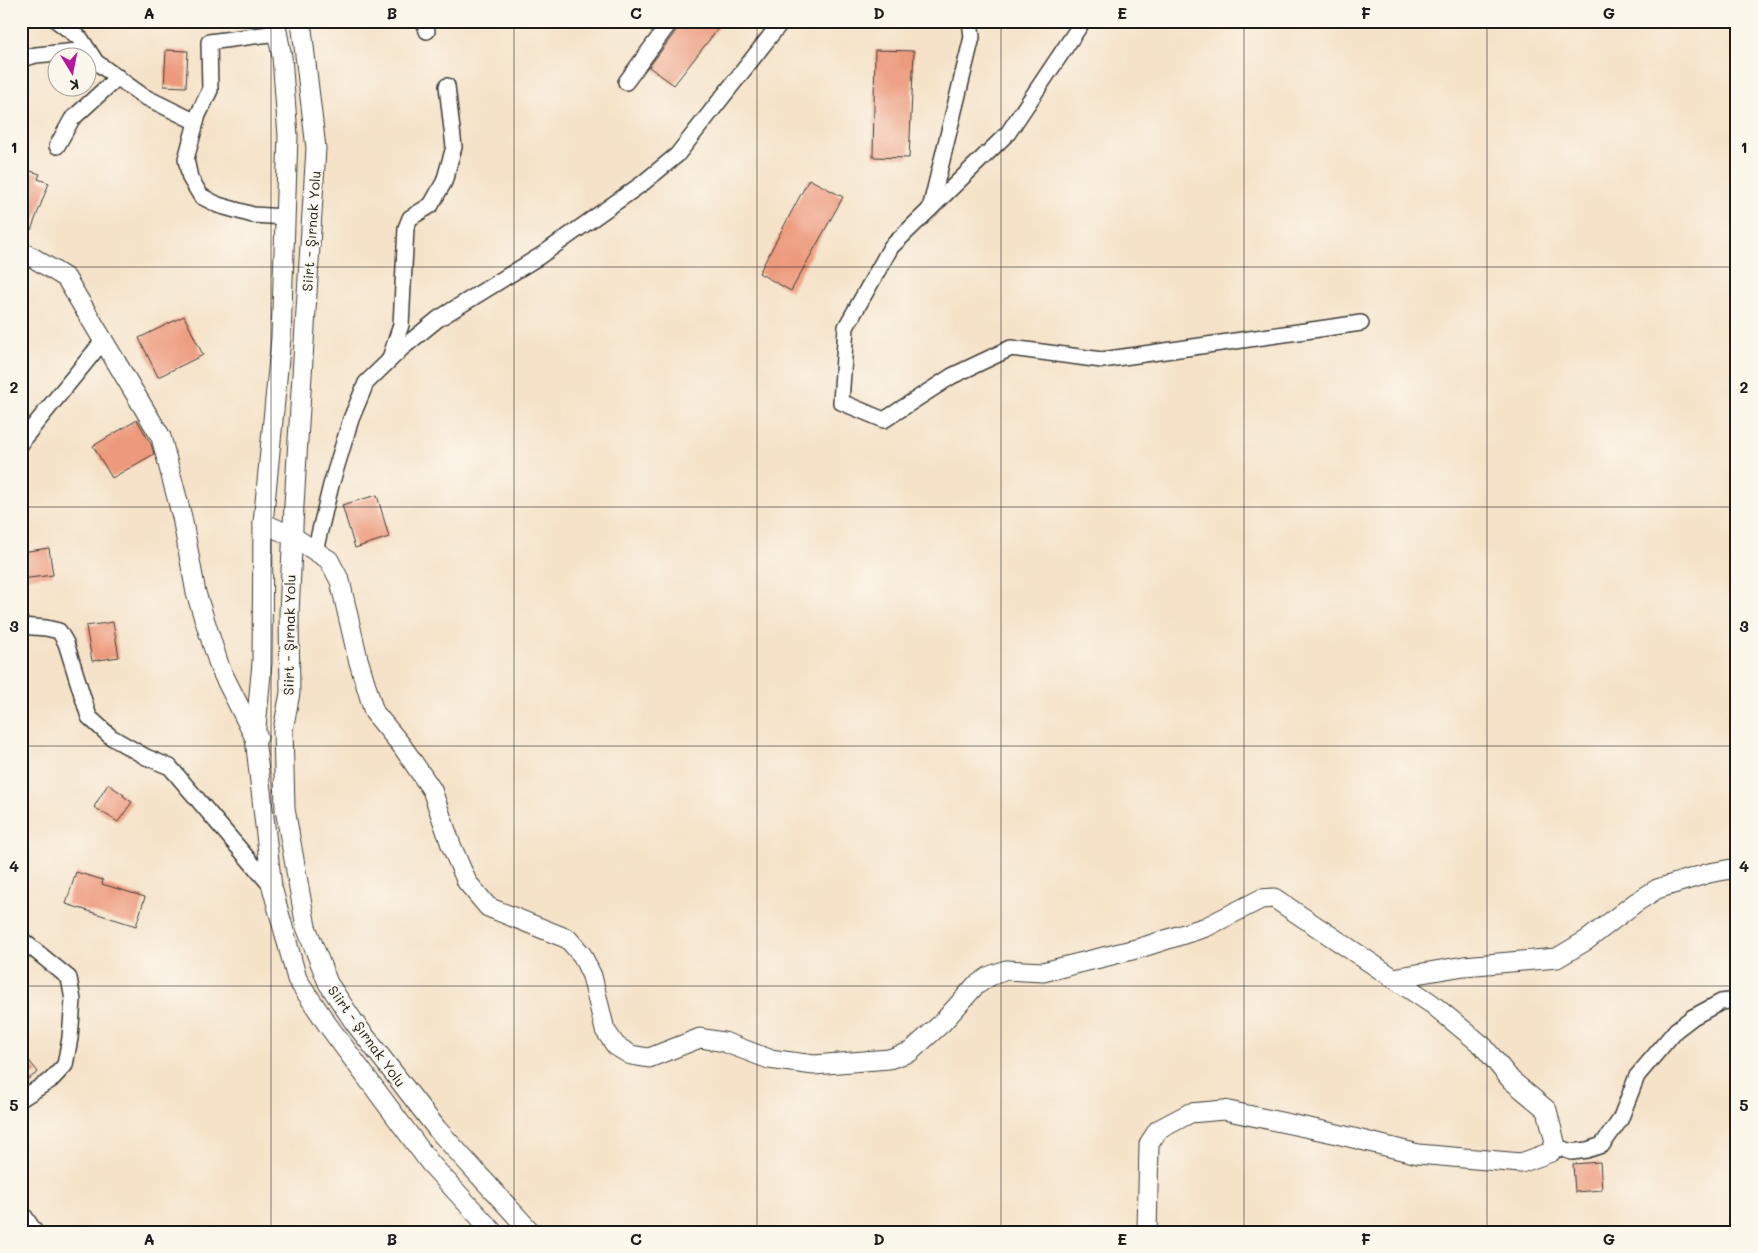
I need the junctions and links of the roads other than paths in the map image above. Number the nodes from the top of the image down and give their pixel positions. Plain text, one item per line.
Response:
1 (56, 21) edge
2 (301, 21) edge
3 (671, 21) edge
4 (782, 21) edge
5 (970, 21) edge
6 (1083, 21) edge
7 (276, 27) edge
8 (87, 48) edge
9 (48, 54) edge
10 (21, 58) edge
11 (98, 63) edge
12 (118, 78) junction
13 (626, 82) dead end
14 (447, 86) dead end
15 (196, 122) junction
16 (57, 146) dead end
17 (930, 209) junction
18 (285, 217) junction
19 (21, 252) edge
20 (1361, 323) dead end
21 (103, 341) junction
22 (390, 360) junction
23 (21, 444) edge
24 (263, 523) junction
25 (292, 536) junction
26 (315, 551) junction
27 (21, 626) edge
28 (283, 730) junction
29 (256, 738) junction
30 (1737, 868) edge
31 (272, 886) junction
32 (21, 939) edge
33 (1393, 978) junction
34 (1737, 1000) edge
35 (21, 1099) edge
36 (1553, 1146) junction
37 (21, 1211) edge
38 (35, 1232) edge
39 (493, 1232) edge
40 (531, 1232) edge
41 (1148, 1232) edge

1 - 8 street
2 - 25 street, Siirt - Şırnak Yolu
3 - 13 street
4 - 22 street
5 - 17 street
6 - 17 street
7 - 15 street
7 - 18 street, Siirt - Şırnak Yolu
9 - 10 street
11 - 12 street
12 - 15 street
12 - 16 street
14 - 22 street
15 - 18 street
17 - 20 street
18 - 24 street, Siirt - Şırnak Yolu
19 - 21 street
21 - 23 street
21 - 29 street
22 - 26 street
24 - 25 street
24 - 29 street, Siirt - Şırnak Yolu
25 - 26 street
25 - 28 street, Siirt - Şırnak Yolu
26 - 33 street
27 - 31 street
28 - 29 street
28 - 40 street, Siirt - Şırnak Yolu
29 - 31 street, Siirt - Şırnak Yolu
30 - 33 street
31 - 39 street, Siirt - Şırnak Yolu
32 - 35 street
33 - 36 street
34 - 36 street
36 - 41 street
37 - 38 street

